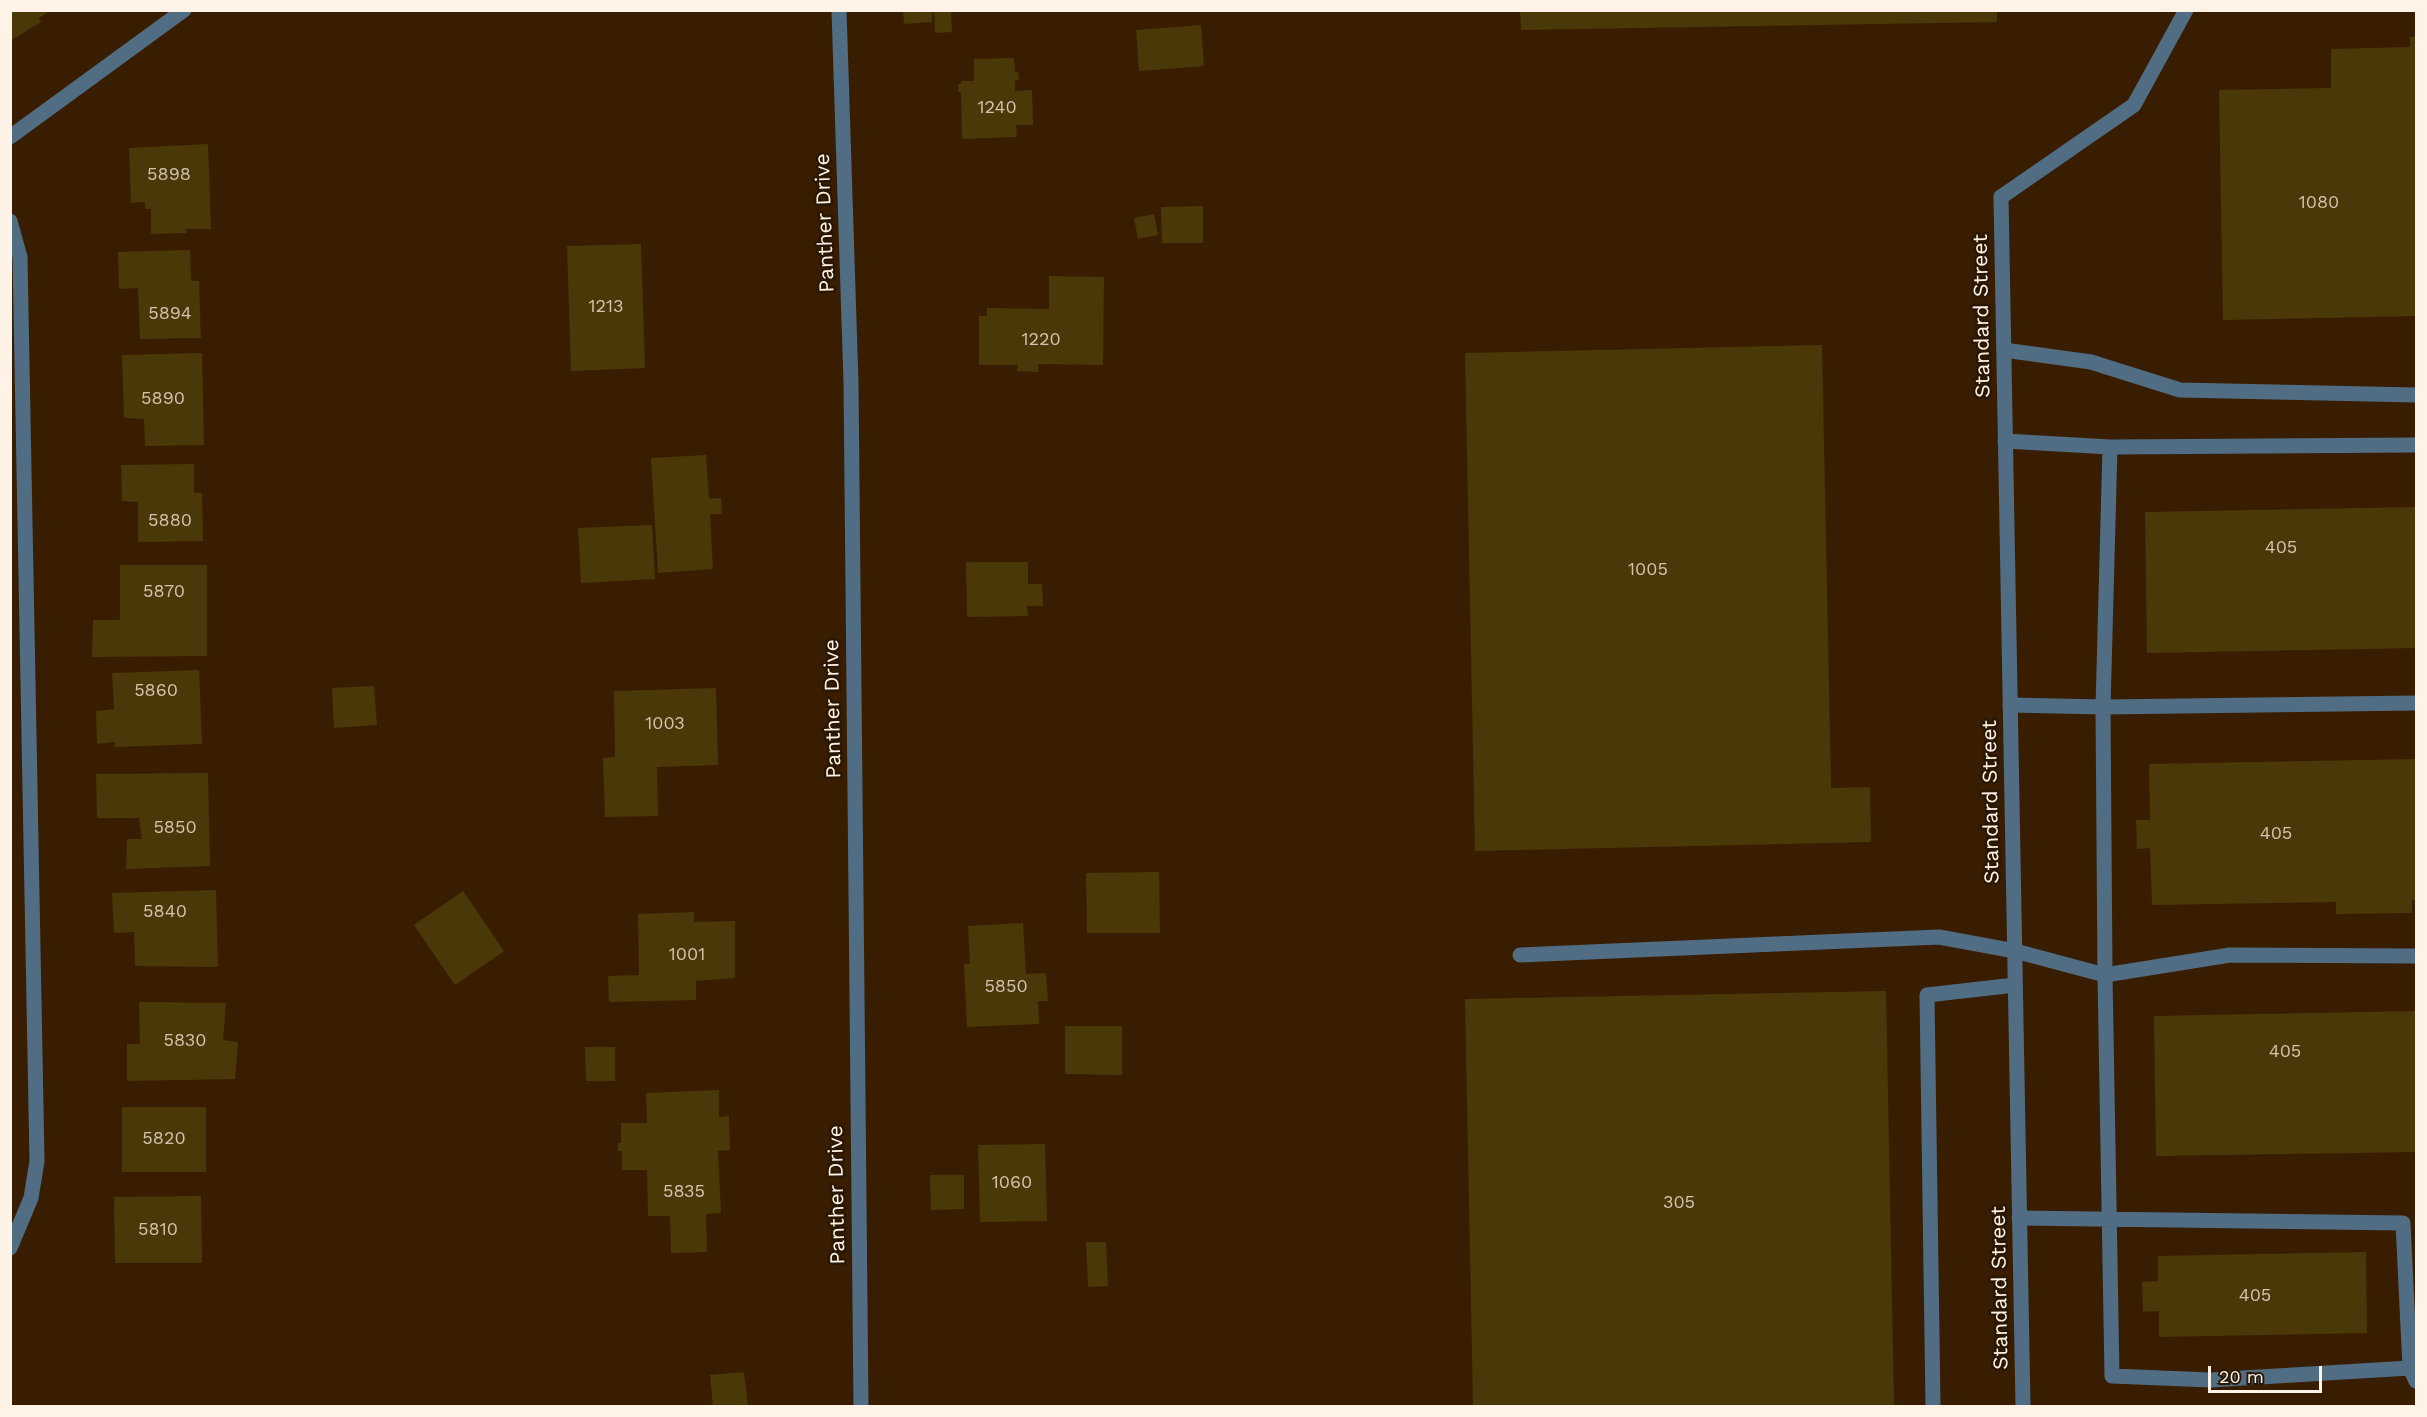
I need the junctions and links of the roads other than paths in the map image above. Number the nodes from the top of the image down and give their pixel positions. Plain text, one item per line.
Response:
1 (184, 10) edge
2 (839, 10) edge
3 (2186, 10) edge
4 (10, 137) edge
5 (10, 221) edge
6 (2004, 350) junction
7 (2416, 395) edge
8 (2006, 441) junction
9 (2416, 445) edge
10 (2110, 447) junction
11 (2416, 703) edge
12 (2010, 705) junction
13 (2103, 707) junction
14 (2015, 951) junction
15 (1520, 955) dead end
16 (2416, 956) edge
17 (2104, 975) junction
18 (2015, 985) junction
19 (2019, 1218) junction
20 (2109, 1219) junction
21 (2410, 1222) edge
22 (10, 1248) edge
23 (2413, 1375) edge
24 (861, 1407) edge
25 (1932, 1407) edge
26 (2023, 1407) edge

1 - 4 street
2 - 24 street, Panther Drive
3 - 6 street, Standard Street
5 - 22 street
6 - 7 street
6 - 8 street, Standard Street
8 - 10 street
8 - 12 street, Standard Street
9 - 10 street
10 - 13 street
11 - 13 street
12 - 13 street
12 - 14 street, Standard Street
13 - 17 street
14 - 15 street
14 - 17 street
14 - 18 street, Standard Street
16 - 17 street
17 - 20 street
18 - 19 street, Standard Street
18 - 25 street
19 - 20 street
19 - 26 street, Standard Street
20 - 21 street
20 - 23 street
21 - 23 street

